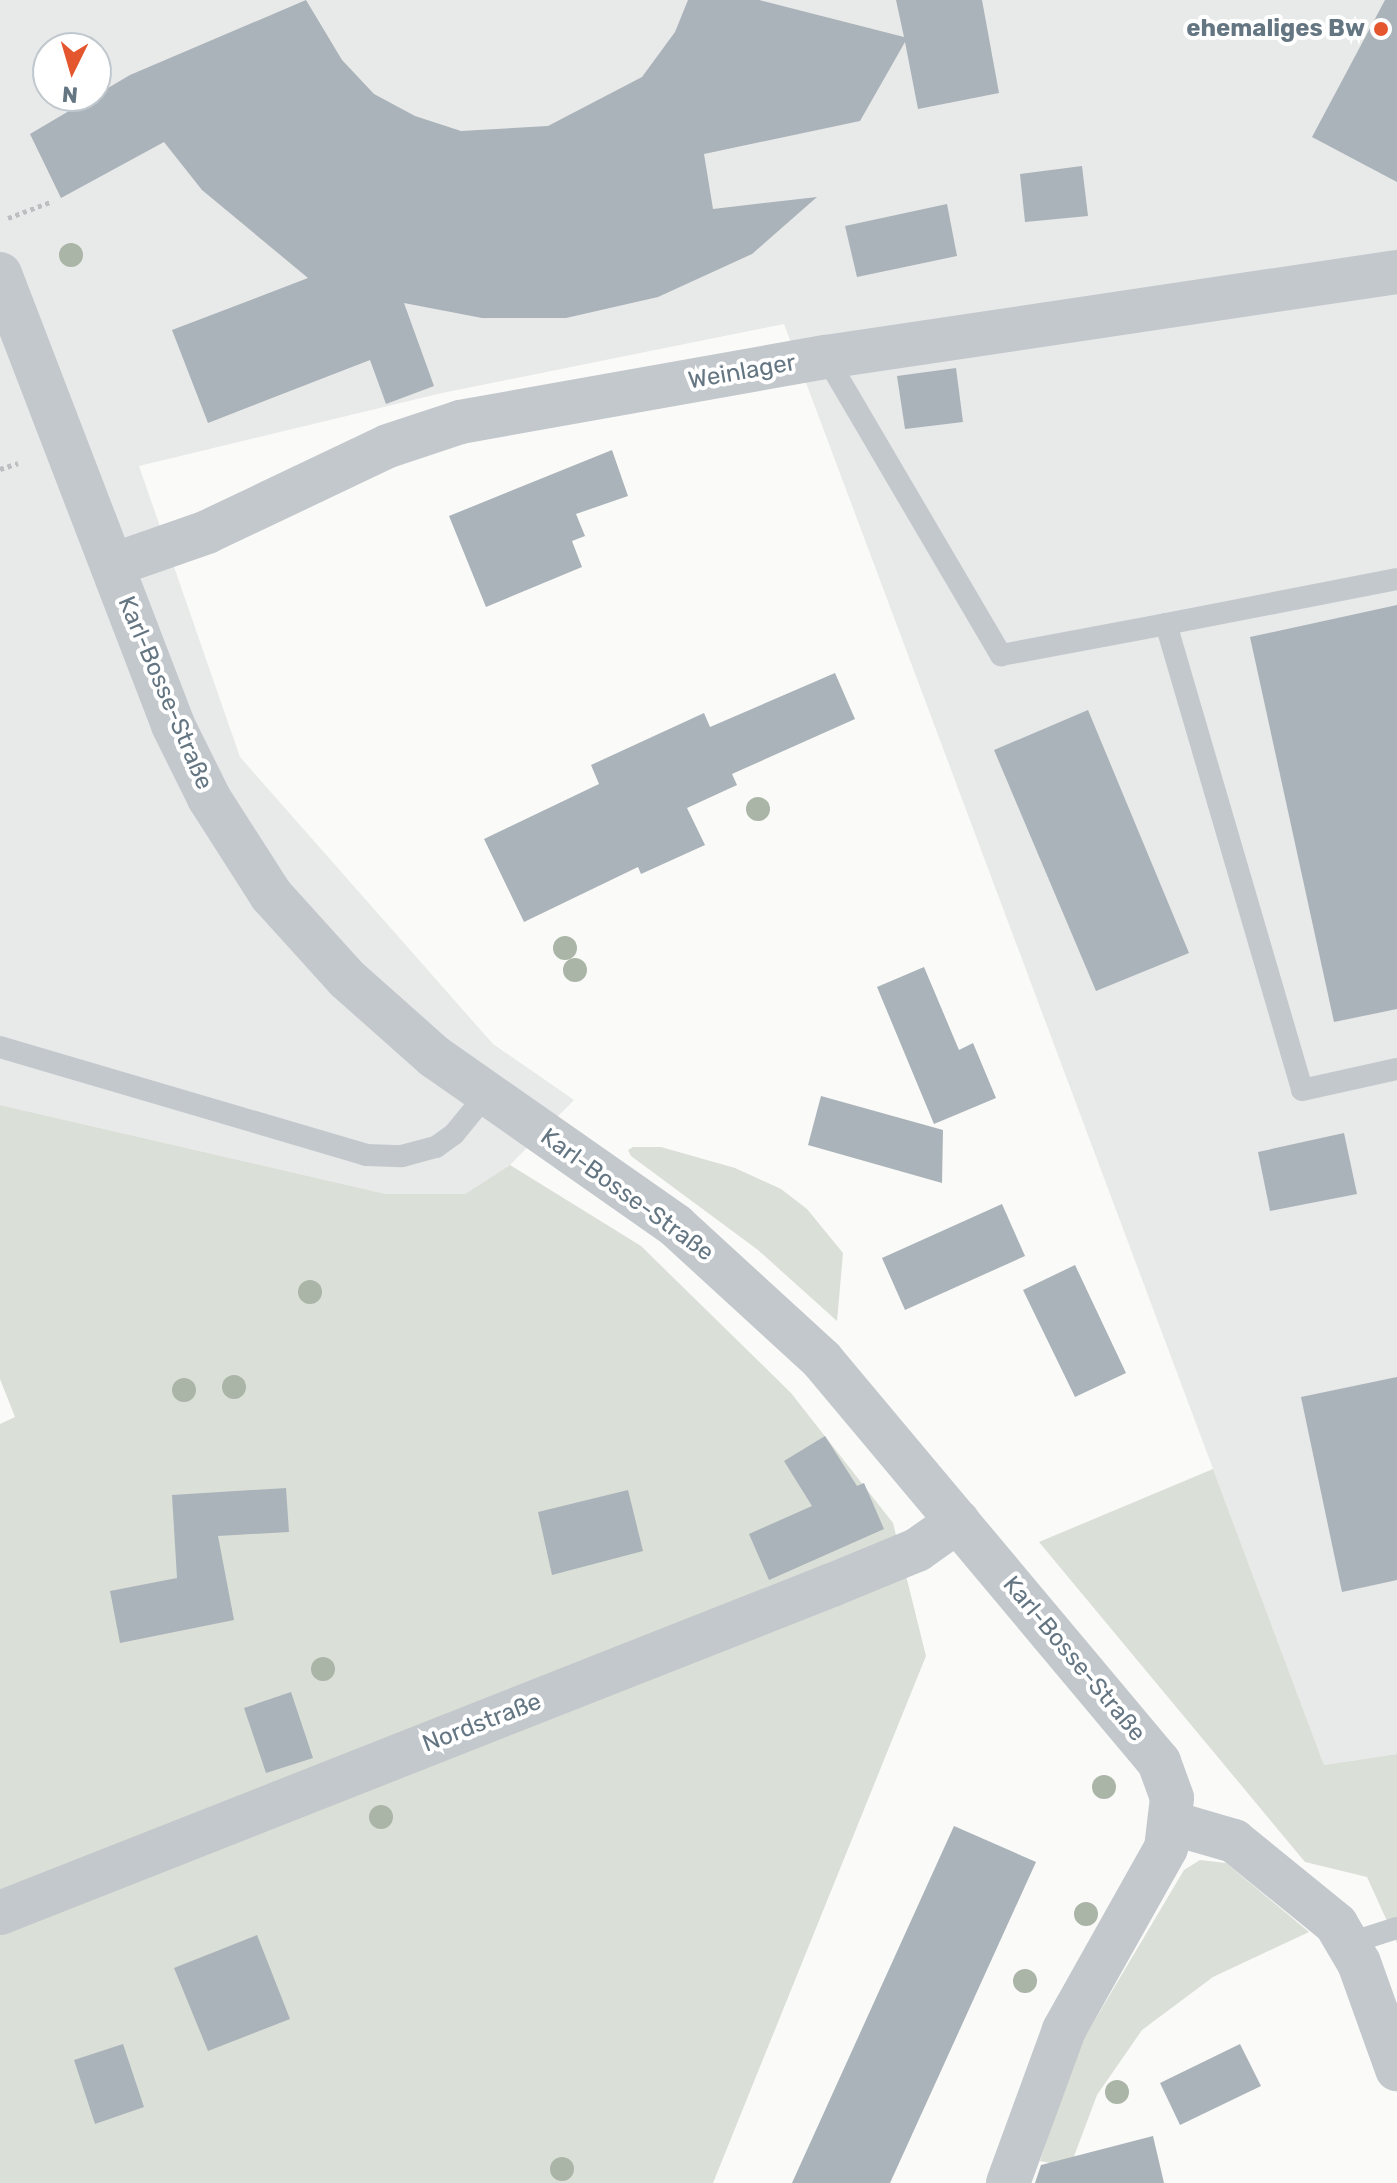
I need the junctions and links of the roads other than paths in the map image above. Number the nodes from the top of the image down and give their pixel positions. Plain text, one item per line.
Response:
1 (1397, 272) edge
2 (0, 274) edge
3 (826, 357) junction
4 (113, 565) junction
5 (1397, 579) edge
6 (1166, 624) junction
7 (0, 1047) edge
8 (1397, 1069) edge
9 (486, 1095) junction
10 (958, 1521) junction
11 (1172, 1823) junction
12 (0, 1913) edge
13 (1397, 1928) edge
14 (1350, 1943) junction
15 (1397, 2069) edge
16 (1008, 2183) edge

1 - 3 street, Weinlager
2 - 4 street, Karl-Bosse-Straße
3 - 4 street, Weinlager
3 - 6 lane
4 - 9 street, Karl-Bosse-Straße
5 - 6 lane
6 - 8 lane
7 - 9 lane
9 - 10 street, Karl-Bosse-Straße
10 - 11 street, Karl-Bosse-Straße
10 - 12 street, Nordstraße
11 - 14 street
11 - 16 street, Karl-Bosse-Straße
13 - 14 lane
14 - 15 street

